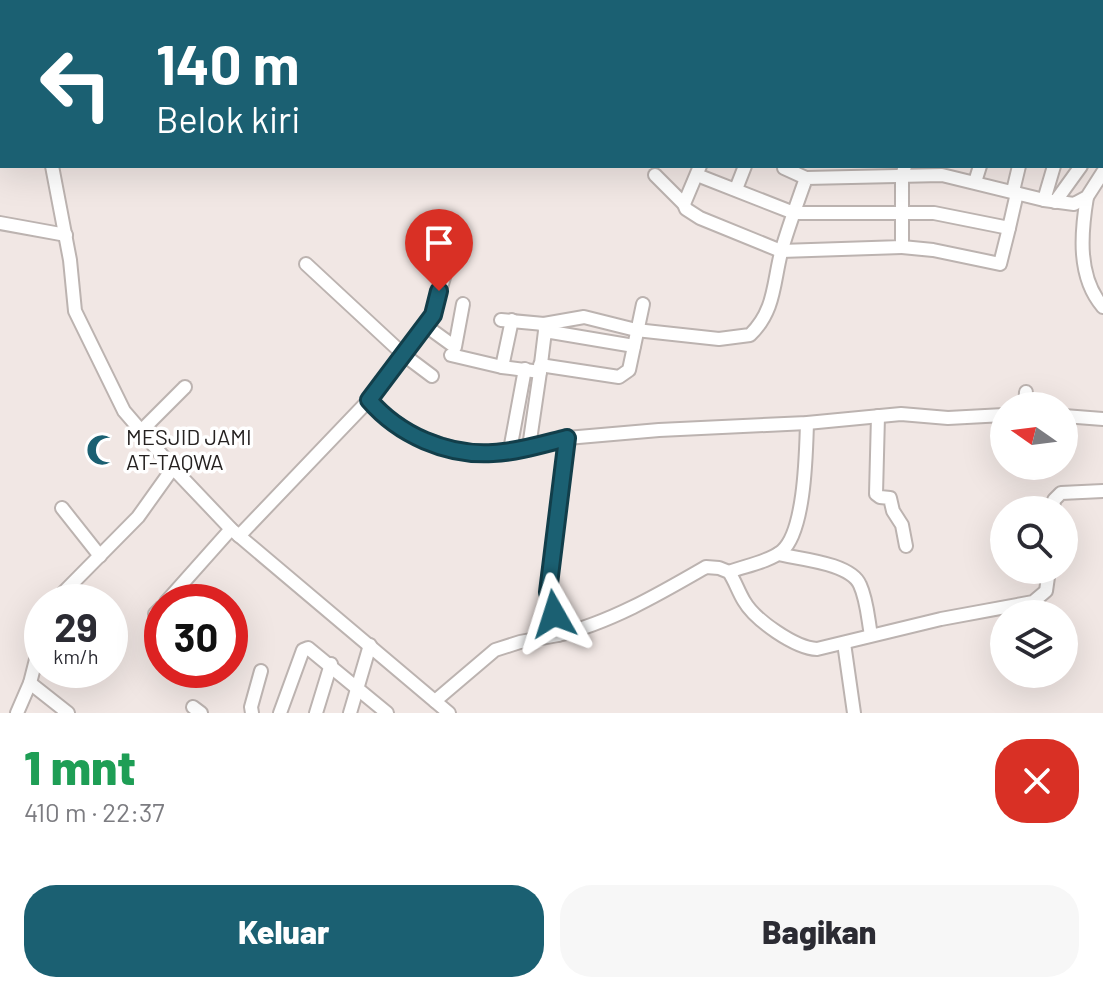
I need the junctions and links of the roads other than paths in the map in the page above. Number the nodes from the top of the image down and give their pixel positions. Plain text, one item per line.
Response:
1 (52, 168) edge
2 (744, 168) edge
3 (784, 168) edge
4 (979, 168) edge
5 (1019, 168) edge
6 (1054, 168) edge
7 (1079, 168) edge
8 (699, 170) edge
9 (943, 170) edge
10 (860, 171) edge
11 (904, 171) edge
12 (821, 172) edge
13 (1103, 172) edge
14 (655, 175) dead end
15 (806, 178) junction
16 (975, 182) junction
17 (736, 189) junction
18 (1015, 192) junction
19 (1087, 197) junction
20 (1049, 201) junction
21 (684, 204) junction
22 (902, 212) junction
23 (794, 213) junction
24 (0, 223) edge
25 (1009, 228) junction
26 (66, 235) junction
27 (458, 246) dead end
28 (902, 247) junction
29 (781, 251) junction
30 (306, 264) dead end
31 (463, 304) dead end
32 (643, 304) dead end
33 (1103, 307) edge
34 (426, 326) junction
35 (545, 327) junction
36 (636, 330) junction
37 (634, 346) junction
38 (404, 355) junction
39 (451, 355) dead end
40 (502, 367) junction
41 (525, 369) junction
42 (540, 369) junction
43 (432, 376) dead end
44 (185, 387) dead end
45 (369, 400) junction
46 (878, 416) junction
47 (990, 416) edge
48 (1078, 417) edge
49 (1103, 419) edge
50 (807, 423) junction
51 (140, 432) junction
52 (567, 438) junction
53 (529, 447) junction
54 (510, 450) junction
55 (173, 468) junction
56 (1103, 491) edge
57 (1058, 496) edge
58 (62, 508) dead end
59 (235, 532) junction
60 (906, 546) dead end
61 (778, 554) junction
62 (100, 556) junction
63 (729, 572) junction
64 (72, 584) edge
65 (184, 584) edge
66 (1047, 584) edge
67 (558, 635) junction
68 (871, 635) junction
69 (844, 643) junction
70 (370, 645) junction
71 (331, 664) junction
72 (261, 671) dead end
73 (359, 687) junction
74 (28, 688) edge
75 (36, 688) edge
76 (435, 701) junction
77 (17, 713) edge
78 (68, 713) edge
79 (252, 713) edge
80 (280, 713) edge
81 (316, 713) edge
82 (350, 713) edge
83 (387, 713) edge
84 (449, 713) edge
85 (854, 713) edge

1 - 26 street
2 - 17 street
3 - 15 street
4 - 16 street
5 - 18 street
6 - 20 street
7 - 20 street
8 - 17 street
8 - 21 street
9 - 11 street
9 - 16 street
10 - 11 street
10 - 12 street
11 - 22 street
12 - 15 street
13 - 19 street
14 - 21 street
15 - 23 street
16 - 18 street
17 - 23 street
18 - 20 street
18 - 25 street
19 - 20 street
19 - 33 street
21 - 29 street
22 - 23 street
22 - 25 street
22 - 28 street
23 - 29 street
24 - 26 street
25 - 28 street
26 - 51 street
27 - 34 street
28 - 29 street
29 - 36 street
30 - 38 street
31 - 34 street
32 - 36 street
34 - 38 street
35 - 36 street
35 - 37 street
35 - 40 street
35 - 42 street
36 - 37 street
37 - 42 street
38 - 43 street
38 - 45 street
39 - 40 street
40 - 41 street
41 - 42 street
41 - 54 street
42 - 53 street
44 - 51 street
45 - 54 street
45 - 59 street
46 - 47 street
46 - 50 street
46 - 60 street
48 - 49 street
50 - 52 street
50 - 61 street
51 - 55 street
52 - 53 street
52 - 67 street
53 - 54 street
55 - 59 street
55 - 62 street
56 - 57 street
58 - 62 street
59 - 65 street
59 - 70 street
61 - 63 street
61 - 68 street
62 - 64 street
63 - 67 street
63 - 69 street
66 - 68 street
67 - 76 street
68 - 69 street
69 - 85 street
70 - 73 street
70 - 76 street
71 - 73 street
71 - 80 street
71 - 81 street
72 - 79 street
73 - 82 street
73 - 83 street
74 - 77 street
75 - 78 street
76 - 84 street

